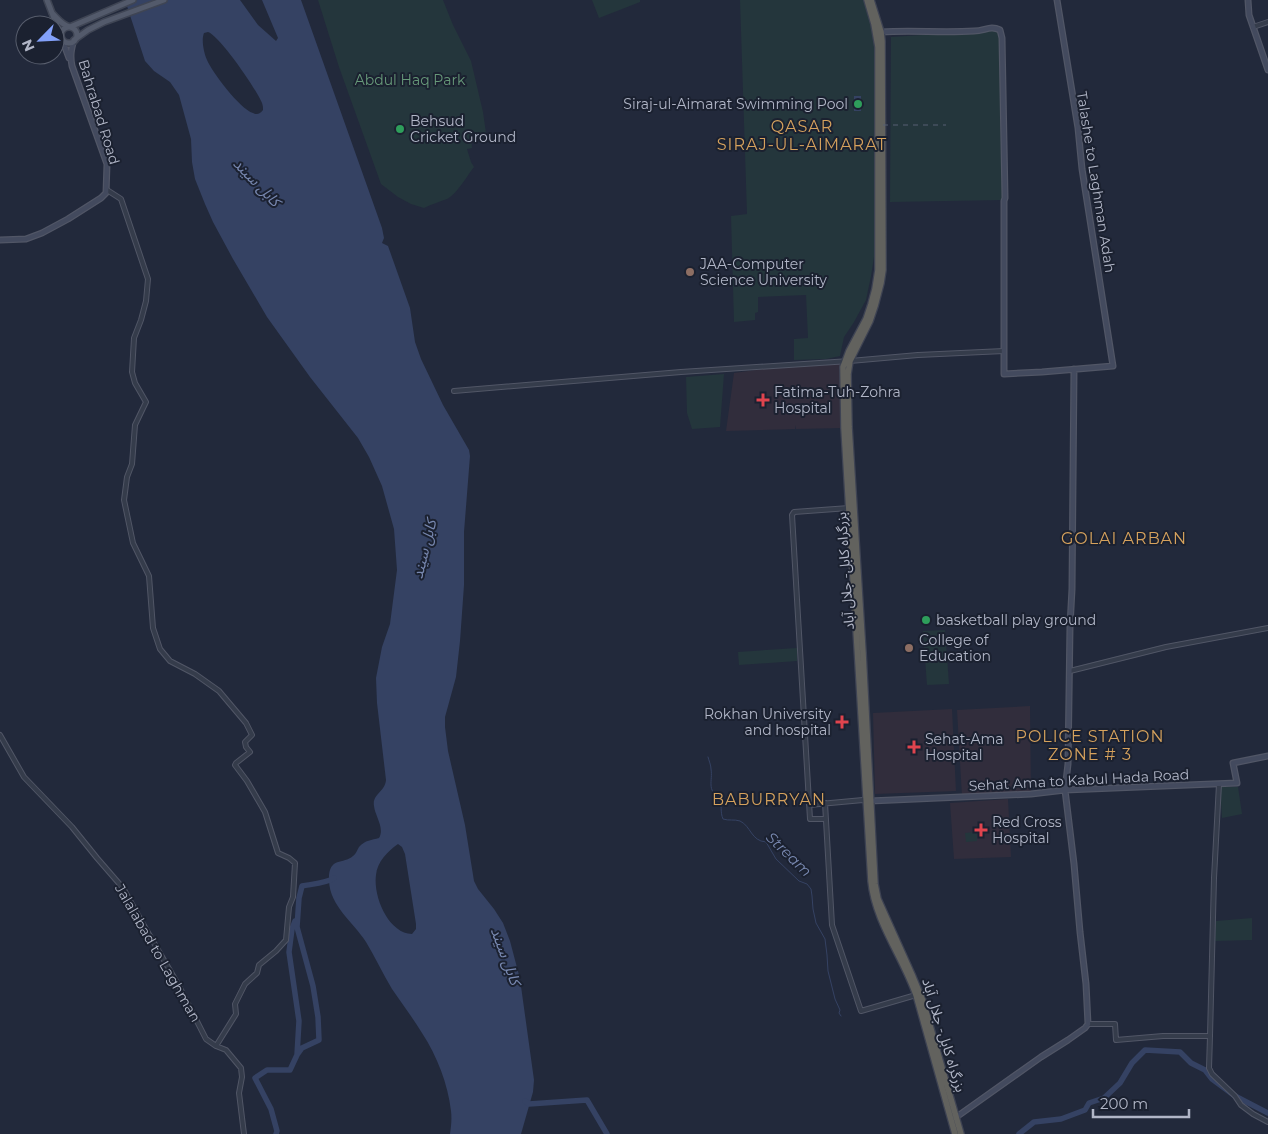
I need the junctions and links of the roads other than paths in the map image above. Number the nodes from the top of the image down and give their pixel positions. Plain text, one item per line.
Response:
1 (47, 0) edge
2 (133, 0) edge
3 (164, 0) edge
4 (867, 0) edge
5 (871, 0) edge
6 (1057, 0) edge
7 (1248, 0) edge
8 (52, 14) joint
9 (1268, 22) edge
10 (70, 27) junction
11 (1253, 27) junction
12 (65, 29) edge
13 (881, 32) junction
14 (65, 40) edge
15 (74, 40) junction
16 (65, 46) edge
17 (72, 66) junction
18 (1268, 70) edge
19 (106, 190) junction
20 (0, 240) edge
21 (1004, 352) junction
22 (848, 361) junction
23 (1074, 370) junction
24 (454, 391) dead end
25 (851, 508) junction
26 (1268, 628) edge
27 (1070, 671) junction
28 (0, 735) edge
29 (1268, 756) edge
30 (1219, 784) junction
31 (1065, 790) junction
32 (868, 801) junction
33 (825, 803) junction
34 (809, 805) junction
35 (826, 819) junction
36 (916, 995) junction
37 (1088, 1024) junction
38 (1210, 1036) junction
39 (216, 1046) junction
40 (954, 1119) junction
41 (1268, 1122) edge
42 (244, 1134) edge
43 (956, 1134) edge
44 (961, 1134) edge

1 - 8 main road
2 - 10 main road
3 - 15 main road
4 - 22 highway, بزرگراه کابل- جلال آباد
5 - 13 highway, بزرگراه کابل- جلال آباد
6 - 23 main road, Talashe to Laghman Adah
7 - 11 main road
8 - 10 main road
9 - 11 street
10 - 12 main road
10 - 15 main road
11 - 18 main road
13 - 21 main road
13 - 22 highway, بزرگراه کابل- جلال آباد
14 - 15 main road
15 - 17 main road, Bahrabad Road
16 - 17 main road
17 - 19 main road, Bahrabad Road
19 - 20 main road
19 - 39 street
21 - 22 street
21 - 23 main road
22 - 24 street
22 - 25 highway, بزرگراه کابل- جلال آباد
23 - 27 main road
25 - 32 highway, بزرگراه کابل- جلال آباد
25 - 34 street
26 - 27 street
27 - 31 main road
28 - 39 street, Jalalabad to Laghman
29 - 30 main road, Sehat Ama to Kabul Hada Road
30 - 31 main road, Sehat Ama to Kabul Hada Road
30 - 38 street
31 - 32 main road, Sehat Ama to Kabul Hada Road
31 - 37 main road
32 - 33 street
32 - 36 highway, بزرگراه کابل- جلال آباد
32 - 40 highway, بزرگراه کابل- جلال آباد
33 - 34 street
33 - 35 street
34 - 35 street
35 - 36 street
36 - 40 highway, بزرگراه کابل- جلال آباد
37 - 38 street
37 - 40 main road
38 - 41 street
39 - 42 street, Jalalabad to Laghman
40 - 43 highway, بزرگراه کابل- جلال آباد
40 - 44 highway, بزرگراه کابل- جلال آباد

